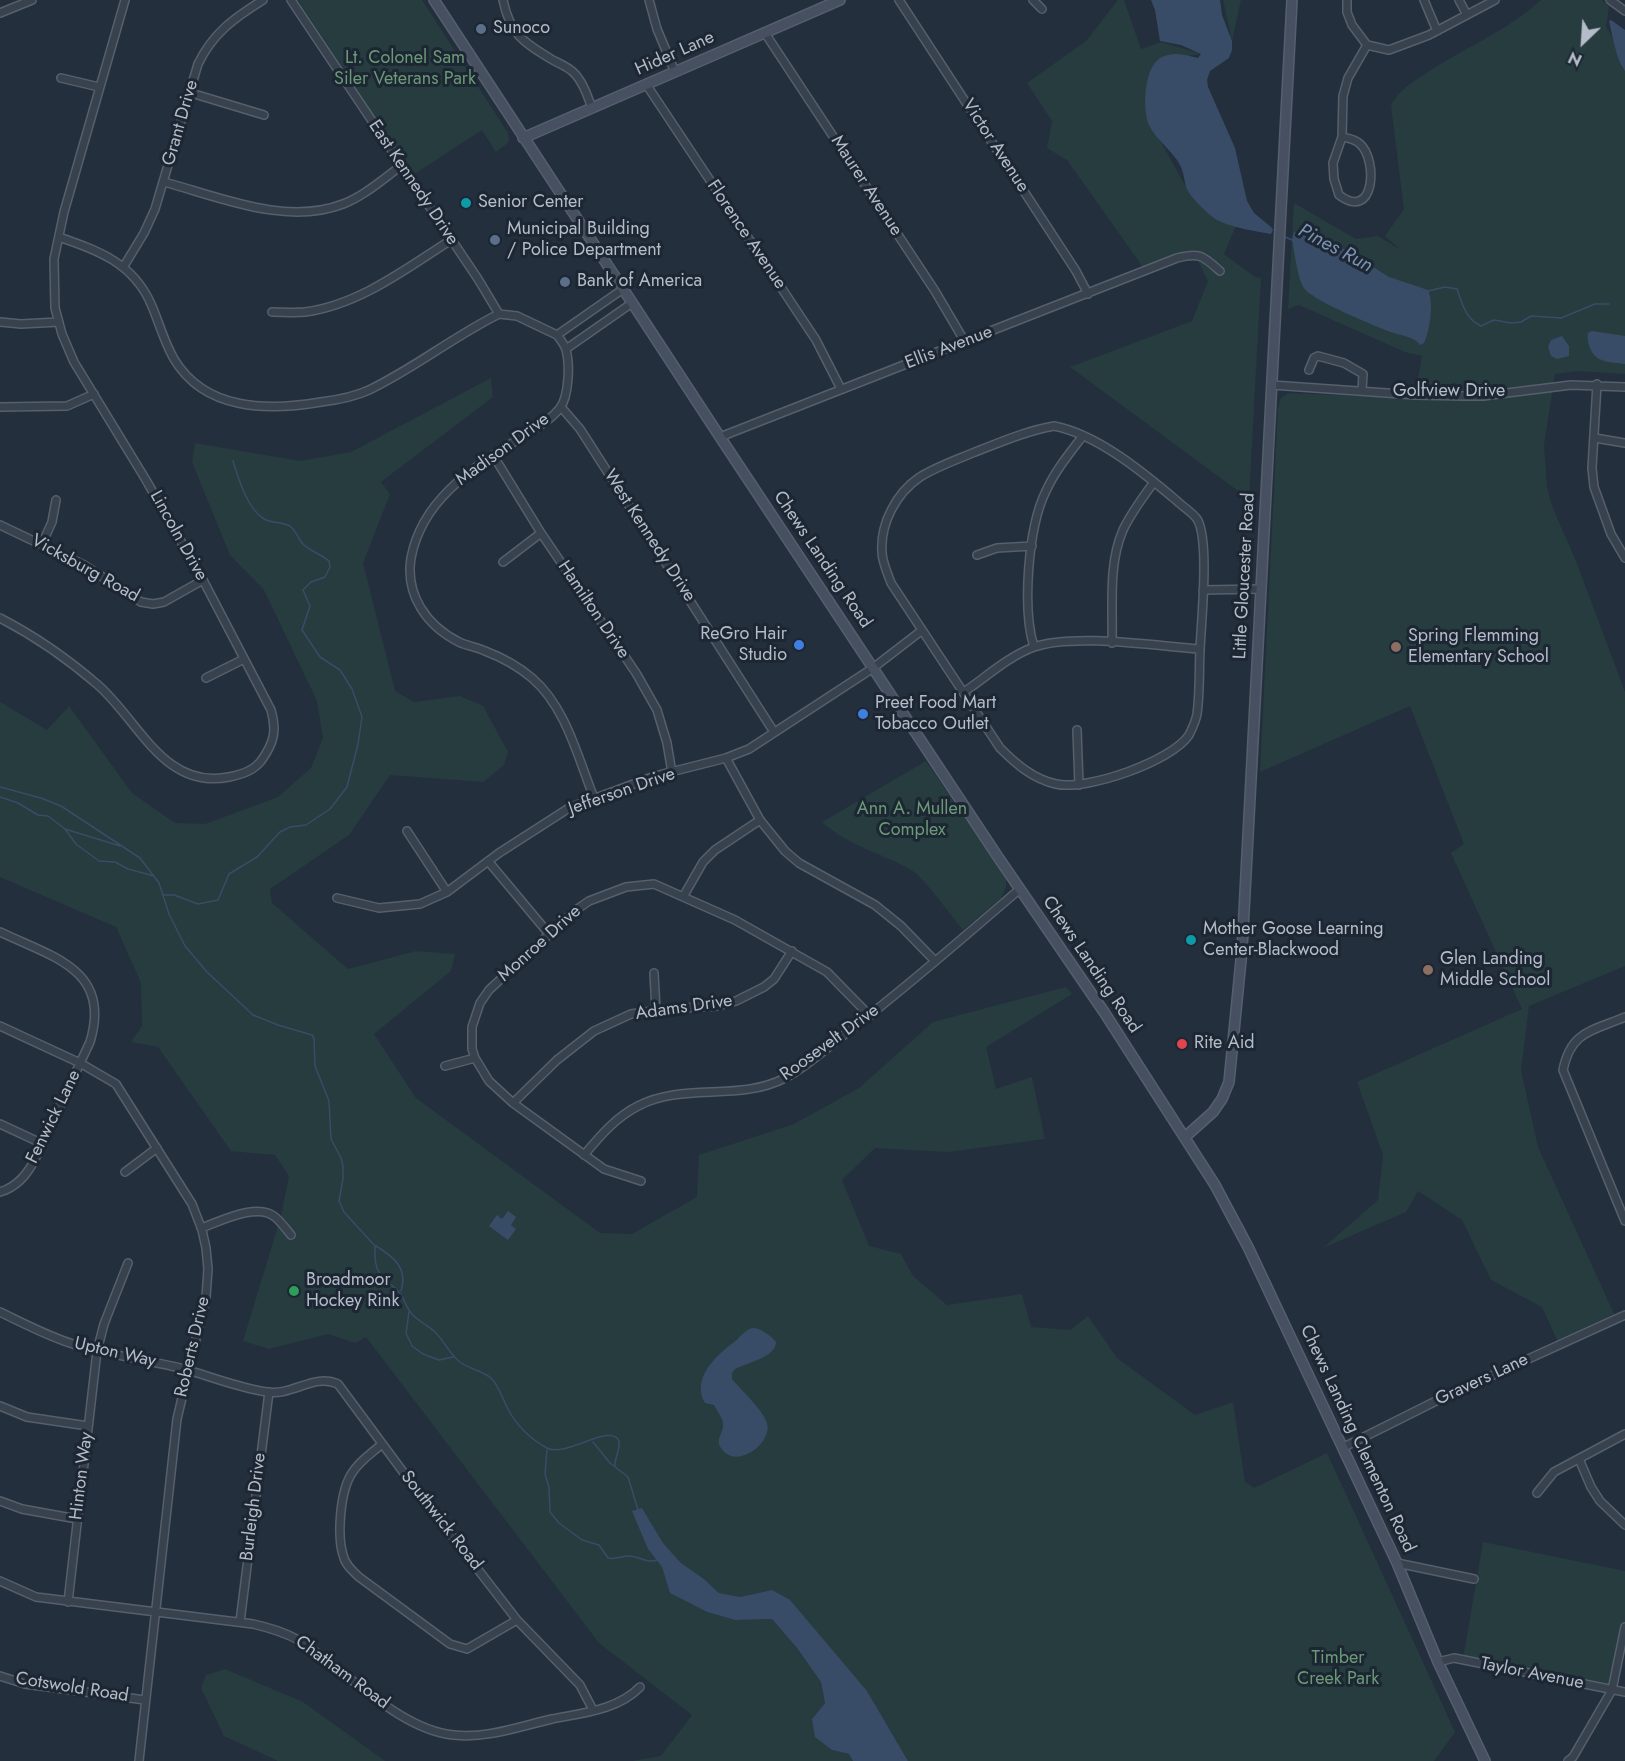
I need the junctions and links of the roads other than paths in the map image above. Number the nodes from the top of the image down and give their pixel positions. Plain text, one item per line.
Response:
1 (32, 0) edge
2 (125, 0) edge
3 (263, 0) edge
4 (291, 0) edge
5 (434, 0) edge
6 (502, 0) edge
7 (649, 0) edge
8 (840, 0) edge
9 (899, 0) edge
10 (1033, 0) edge
11 (1292, 0) edge
12 (1347, 0) edge
13 (1424, 0) edge
14 (1459, 0) edge
15 (1495, 0) edge
16 (1610, 0) edge
17 (1042, 9) dead end
18 (1625, 11) edge
19 (0, 13) edge
20 (1467, 15) junction
21 (1437, 31) junction
22 (765, 33) junction
23 (1367, 45) junction
24 (675, 72) junction
25 (61, 78) dead end
26 (646, 84) junction
27 (99, 87) junction
28 (190, 93) junction
29 (592, 108) junction
30 (264, 115) dead end
31 (1342, 137) junction
32 (523, 138) junction
33 (401, 166) junction
34 (164, 182) junction
35 (59, 237) junction
36 (451, 240) junction
37 (124, 266) junction
38 (1221, 271) dead end
39 (623, 289) junction
40 (1088, 294) junction
41 (632, 303) junction
42 (272, 312) dead end
43 (499, 314) junction
44 (0, 322) edge
45 (59, 322) junction
46 (557, 334) junction
47 (965, 342) junction
48 (566, 349) junction
49 (1309, 370) dead end
50 (1597, 384) junction
51 (1272, 385) junction
52 (1625, 387) edge
53 (841, 389) junction
54 (1362, 391) junction
55 (94, 394) junction
56 (561, 406) junction
57 (0, 407) edge
58 (720, 437) junction
59 (1082, 437) junction
60 (1595, 438) junction
61 (1625, 443) edge
62 (493, 455) junction
63 (1154, 482) junction
64 (56, 500) dead end
65 (0, 525) edge
66 (541, 533) junction
67 (42, 544) junction
68 (1032, 546) junction
69 (977, 555) dead end
70 (1625, 558) edge
71 (503, 562) dead end
72 (203, 580) junction
73 (1261, 589) junction
74 (1203, 590) junction
75 (0, 618) edge
76 (921, 631) junction
77 (1112, 643) junction
78 (1034, 647) junction
79 (1200, 649) junction
80 (244, 659) junction
81 (873, 668) junction
82 (206, 678) dead end
83 (964, 692) junction
84 (1077, 730) dead end
85 (774, 732) junction
86 (726, 758) junction
87 (672, 773) junction
88 (1079, 785) junction
89 (594, 798) junction
90 (760, 820) junction
91 (407, 831) dead end
92 (488, 861) junction
93 (1020, 889) junction
94 (447, 892) junction
95 (683, 897) junction
96 (337, 898) dead end
97 (0, 932) edge
98 (549, 934) junction
99 (792, 951) junction
100 (935, 961) junction
101 (654, 973) dead end
102 (656, 1011) junction
103 (870, 1016) junction
104 (1625, 1017) edge
105 (0, 1026) edge
106 (475, 1058) junction
107 (80, 1063) junction
108 (445, 1066) dead end
109 (513, 1103) junction
110 (0, 1124) edge
111 (1185, 1137) junction
112 (43, 1144) junction
113 (157, 1148) junction
114 (584, 1155) junction
115 (125, 1172) dead end
116 (641, 1181) dead end
117 (0, 1192) edge
118 (1622, 1204) edge
119 (1625, 1221) edge
120 (201, 1228) junction
121 (291, 1235) dead end
122 (128, 1263) dead end
123 (0, 1312) edge
124 (1625, 1315) edge
125 (97, 1351) junction
126 (187, 1370) junction
127 (269, 1392) junction
128 (0, 1406) edge
129 (88, 1426) junction
130 (1625, 1434) edge
131 (382, 1444) junction
132 (1342, 1448) junction
133 (1579, 1459) junction
134 (1537, 1493) dead end
135 (0, 1501) edge
136 (77, 1519) junction
137 (1625, 1525) edge
138 (1397, 1563) junction
139 (1474, 1579) dead end
140 (0, 1581) edge
141 (68, 1602) junction
142 (156, 1612) junction
143 (518, 1620) junction
144 (240, 1622) junction
145 (1625, 1627) edge
146 (1438, 1662) junction
147 (0, 1676) edge
148 (640, 1687) dead end
149 (1612, 1690) junction
150 (1625, 1692) edge
151 (145, 1700) junction
152 (593, 1710) junction
153 (139, 1761) edge
154 (1485, 1761) edge
155 (1568, 1761) edge

1 - 19 street
2 - 27 street, Lincoln Drive
3 - 28 street, Grant Drive
4 - 33 street, East Kennedy Drive
5 - 32 main road, Chews Landing Road
6 - 29 street
7 - 24 street
8 - 22 main road, Hider Lane
9 - 40 street, Victor Avenue
10 - 17 street
11 - 51 main road, Little Gloucester Road
12 - 23 street
13 - 21 street
14 - 20 street
15 - 20 street
16 - 18 street
20 - 21 street
21 - 23 street
22 - 24 main road, Hider Lane
22 - 47 street, Maurer Avenue
23 - 31 street
24 - 26 main road, Hider Lane
25 - 27 street
26 - 29 main road, Hider Lane
26 - 53 street, Florence Avenue
27 - 35 street, Lincoln Drive
28 - 30 street
28 - 34 street, Grant Drive
29 - 32 main road, Hider Lane
31 - 31 street
32 - 39 main road, Chews Landing Road
33 - 34 street
33 - 36 street, East Kennedy Drive
34 - 37 street, Grant Drive
35 - 37 street
35 - 45 street, Lincoln Drive
36 - 42 street
36 - 43 street, East Kennedy Drive
37 - 43 street
38 - 40 street, Ellis Avenue
39 - 41 main road, Chews Landing Road
39 - 46 street
40 - 47 street, Ellis Avenue
41 - 48 street
41 - 58 main road, Chews Landing Road
43 - 46 street
44 - 45 street
45 - 55 street, Lincoln Drive
46 - 48 street
47 - 53 street, Ellis Avenue
48 - 56 street
49 - 54 street
50 - 52 street, Golfview Drive
50 - 54 street, Golfview Drive
50 - 60 street
51 - 54 street, Golfview Drive
51 - 73 main road, Little Gloucester Road
53 - 58 street, Ellis Avenue
55 - 57 street
55 - 72 street, Lincoln Drive
56 - 62 street, Madison Drive
56 - 85 street, West Kennedy Drive
58 - 81 main road, Chews Landing Road
59 - 63 street
59 - 68 street
59 - 76 street
60 - 61 street
60 - 70 street
62 - 66 street, Hamilton Drive
62 - 89 street, Madison Drive
63 - 74 street
63 - 77 street
64 - 67 street
65 - 67 street, Vicksburg Road
66 - 71 street
66 - 87 street, Hamilton Drive
67 - 72 street, Vicksburg Road
68 - 69 street
68 - 78 street
72 - 80 street, Lincoln Drive
73 - 74 street
73 - 111 main road, Little Gloucester Road
74 - 79 street
75 - 80 street, Lincoln Drive
76 - 81 street, Jefferson Drive
76 - 83 street
77 - 78 street
77 - 79 street
78 - 83 street
79 - 88 street
80 - 82 street
81 - 85 street, Jefferson Drive
81 - 93 main road, Chews Landing Road
83 - 88 street
84 - 88 street
85 - 86 street, Jefferson Drive
86 - 87 street, Jefferson Drive
86 - 90 street
87 - 89 street, Jefferson Drive
89 - 92 street, Jefferson Drive
90 - 95 street
90 - 100 street
91 - 94 street
92 - 94 street, Jefferson Drive
92 - 98 street
93 - 100 street, Roosevelt Drive
93 - 111 main road, Chews Landing Road
94 - 96 street, Jefferson Drive
95 - 98 street, Monroe Drive
95 - 99 street, Monroe Drive
97 - 107 street, Fenwick Lane
98 - 106 street, Monroe Drive
99 - 102 street, Adams Drive
99 - 103 street, Monroe Drive
100 - 103 street, Roosevelt Drive
101 - 102 street
102 - 109 street, Adams Drive
103 - 114 street, Roosevelt Drive
104 - 118 street
105 - 107 street, Roberts Drive
106 - 108 street
106 - 109 street, Monroe Drive
107 - 112 street, Fenwick Lane
107 - 113 street, Roberts Drive
109 - 114 street, Monroe Drive
110 - 112 street
111 - 132 main road, Chews Landing Clementon Road
112 - 117 street, Fenwick Lane
113 - 115 street
113 - 120 street, Roberts Drive
114 - 116 street, Monroe Drive
118 - 119 street
120 - 121 street
120 - 126 street, Roberts Drive
122 - 125 street, Hinton Way
123 - 125 street, Upton Way
124 - 132 street, Gravers Lane
125 - 126 street, Upton Way
125 - 129 street, Hinton Way
126 - 127 street, Upton Way
126 - 142 street, Roberts Drive
127 - 131 street, Southwick Road
127 - 144 street, Burleigh Drive
128 - 129 street
129 - 136 street, Hinton Way
130 - 133 street
131 - 143 street, Southwick Road
131 - 143 street
132 - 138 main road, Chews Landing Clementon Road
133 - 134 street
133 - 137 street
135 - 136 street
136 - 141 street, Hinton Way
138 - 139 street
138 - 146 main road, Chews Landing Clementon Road
140 - 141 street, Chatham Road
141 - 142 street, Chatham Road
142 - 144 street, Chatham Road
142 - 151 street, Roberts Drive
143 - 152 street, Southwick Road
144 - 152 street, Chatham Road
145 - 149 street
146 - 149 street, Taylor Avenue
146 - 154 main road, Chews Landing Clementon Road
147 - 151 street, Cotswold Road
148 - 152 street, Chatham Road
149 - 150 street, Taylor Avenue
149 - 155 street
151 - 153 street, Roberts Drive

